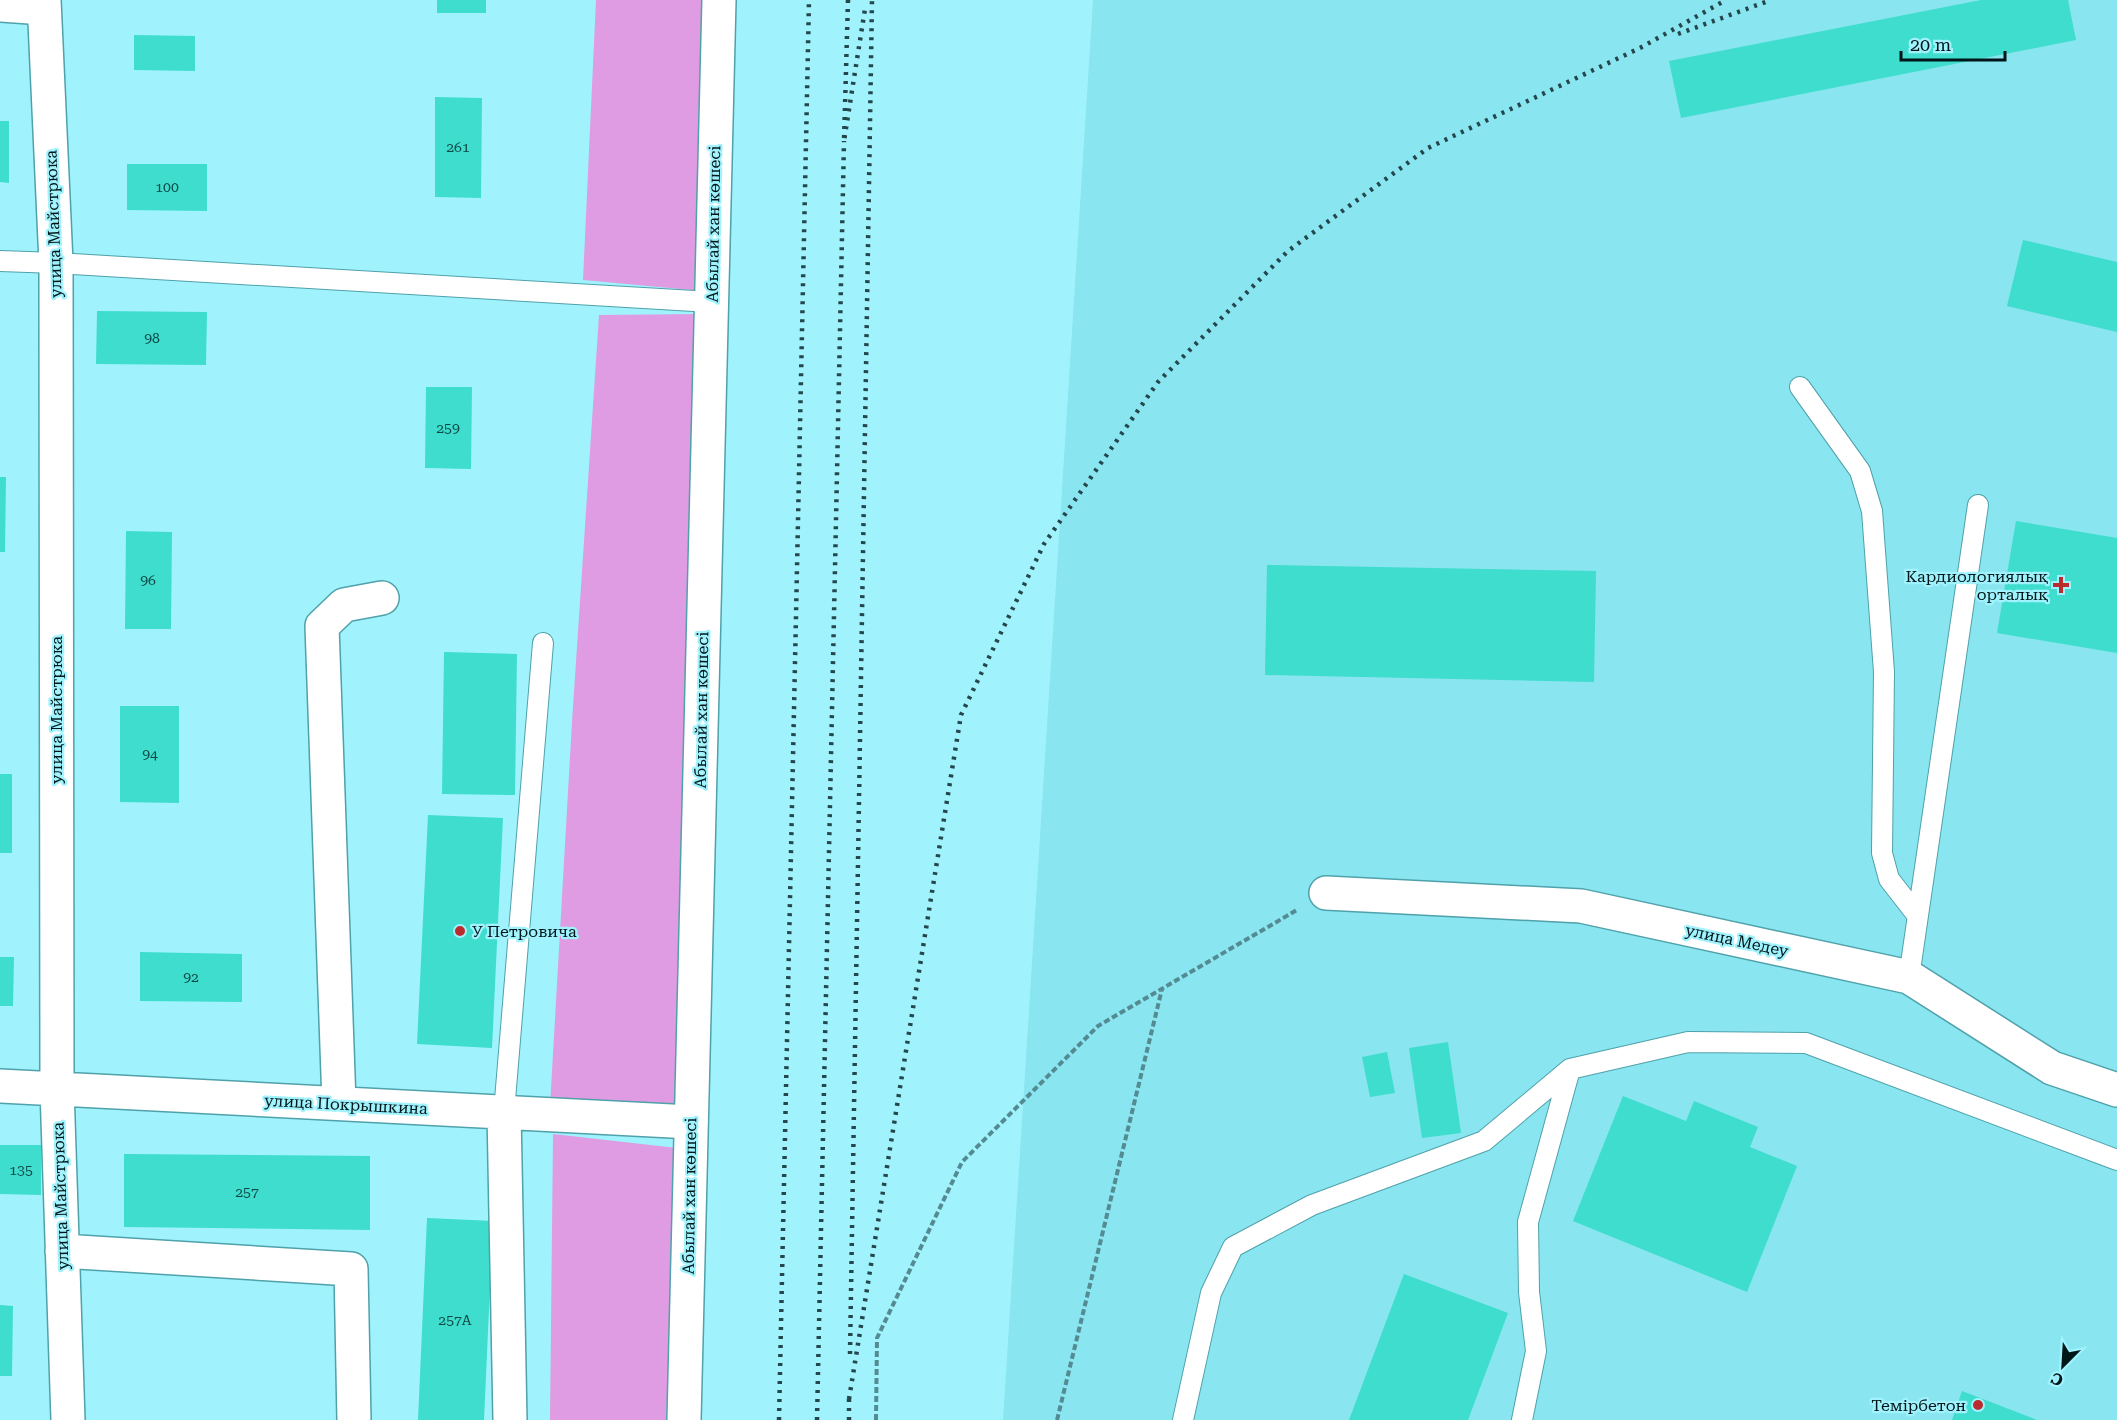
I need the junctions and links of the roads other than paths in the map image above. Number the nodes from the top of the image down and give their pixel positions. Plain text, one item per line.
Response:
1 (719, 0) edge
2 (44, 4) edge
3 (0, 5) edge
4 (0, 261) edge
5 (56, 263) junction
6 (711, 302) junction
7 (1800, 387) dead end
8 (1978, 505) dead end
9 (382, 598) dead end
10 (543, 643) dead end
11 (1326, 893) road end
12 (1917, 915) junction
13 (1909, 977) junction
14 (1570, 1069) junction
15 (0, 1086) edge
16 (57, 1089) junction
17 (2117, 1090) edge
18 (339, 1103) junction
19 (504, 1112) junction
20 (691, 1122) junction
21 (2117, 1160) edge
22 (62, 1251) junction
23 (68, 1420) edge
24 (354, 1420) edge
25 (510, 1420) edge
26 (684, 1420) edge
27 (1183, 1420) edge
28 (1522, 1420) edge

1 - 6 street, Абылай хан көшесі
2 - 3 street
2 - 5 street, улица Майстрюка
4 - 5 lane
5 - 6 lane
5 - 16 street, улица Майстрюка
6 - 20 street, Абылай хан көшесі
7 - 12 lane
8 - 12 lane
9 - 18 street
10 - 19 lane
11 - 13 street, улица Медеу
12 - 13 lane
13 - 17 street, улица Медеу
14 - 21 lane
14 - 27 lane
14 - 28 lane
15 - 16 street, улица Покрышкина
16 - 18 street, улица Покрышкина
16 - 22 street, улица Майстрюка
18 - 19 street, улица Покрышкина
19 - 20 street, улица Покрышкина
19 - 25 street
20 - 26 street, Абылай хан көшесі
22 - 23 street, улица Майстрюка
22 - 24 street

